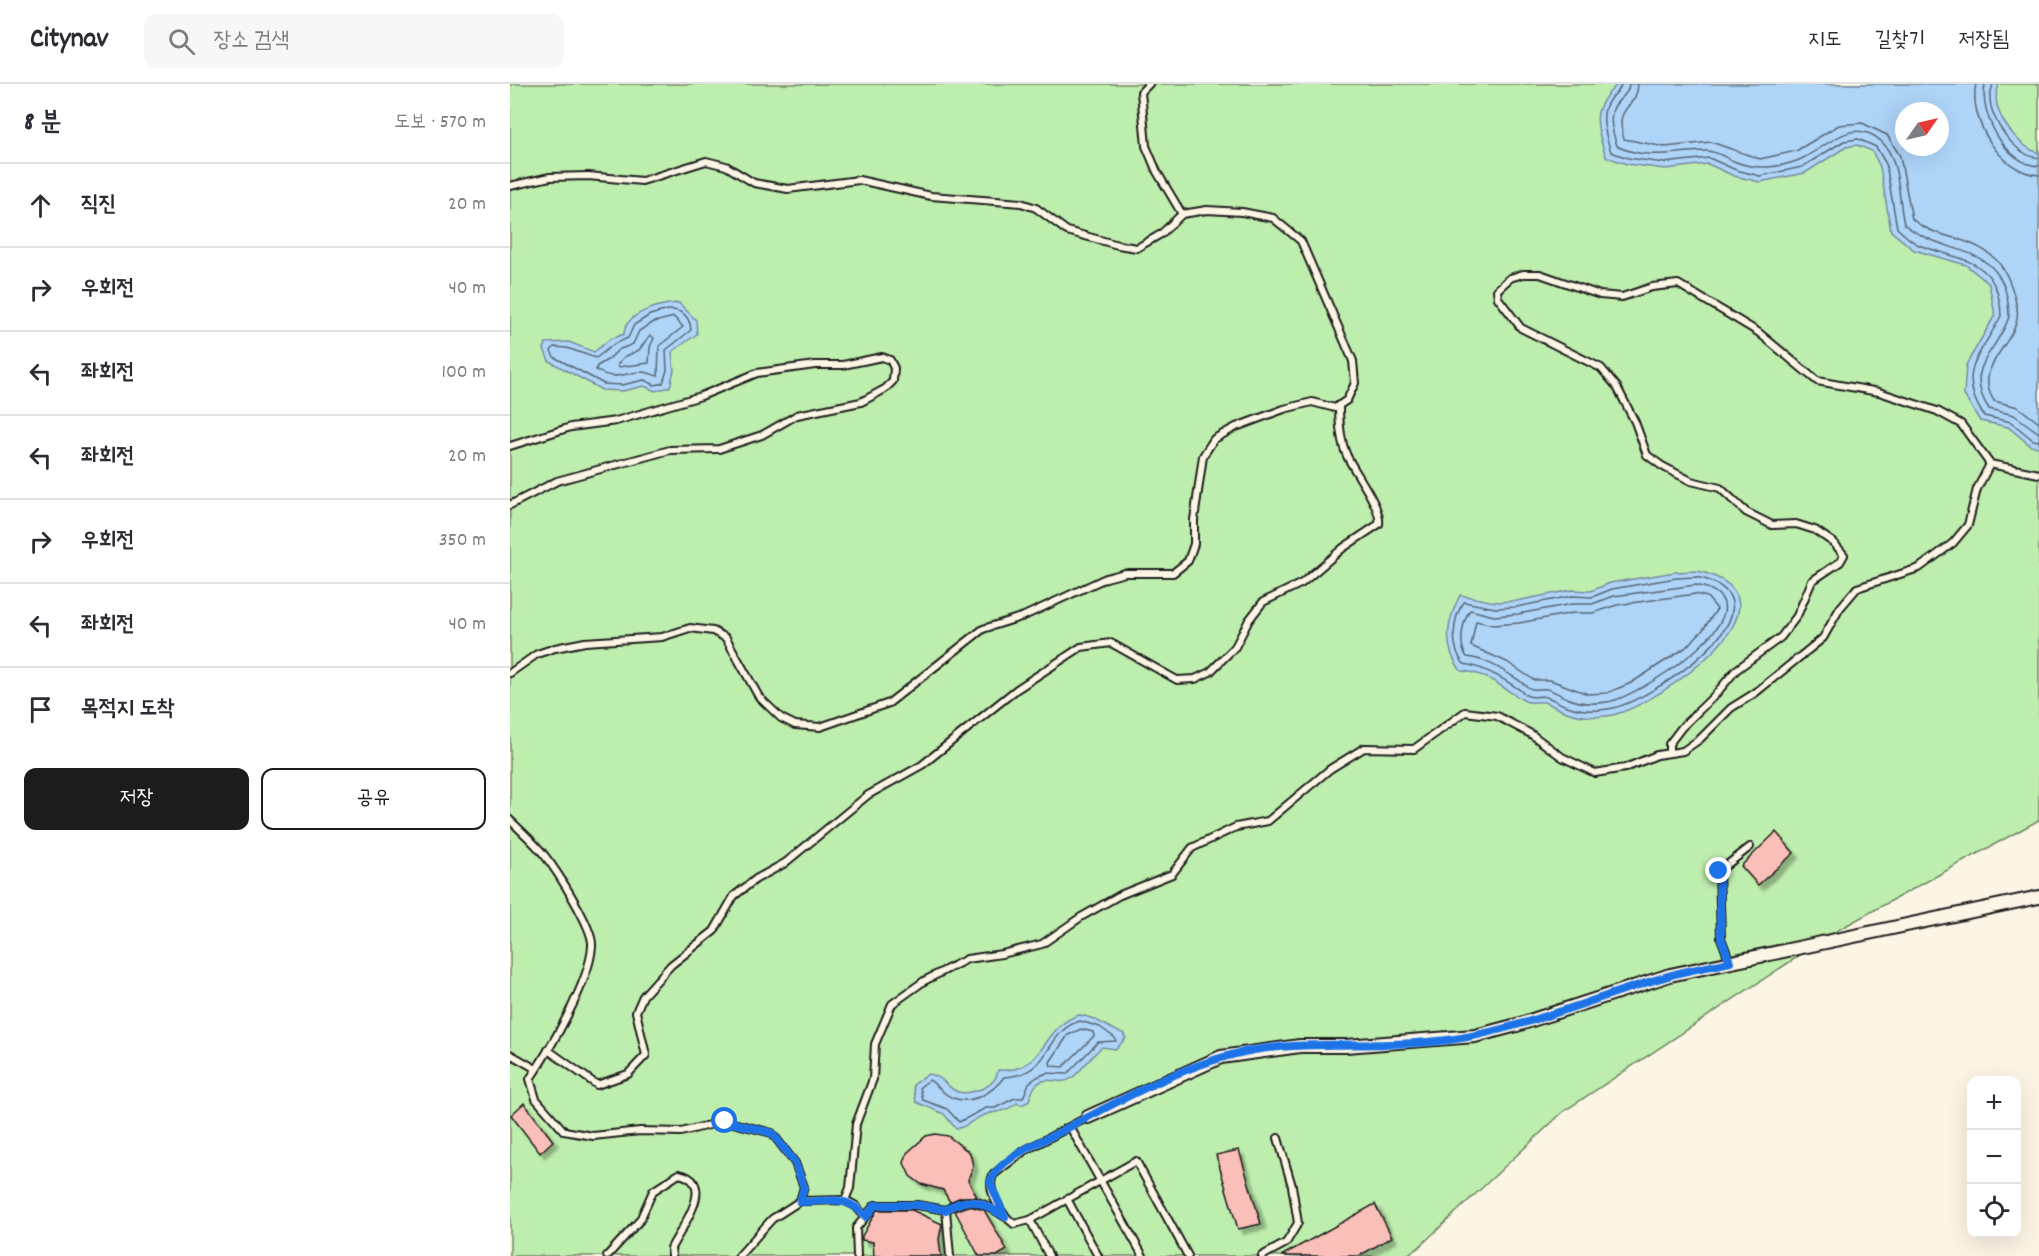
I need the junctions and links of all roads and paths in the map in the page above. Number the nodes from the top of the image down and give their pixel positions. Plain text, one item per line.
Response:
1 (1149, 84) edge
2 (510, 186) edge
3 (1182, 214) junction
4 (1339, 405) junction
5 (510, 446) edge
6 (1990, 464) junction
7 (2039, 474) edge
8 (510, 505) edge
9 (510, 673) edge
10 (1670, 753) junction
11 (510, 820) edge
12 (1750, 847) dead end
13 (2039, 897) edge
14 (1730, 962) junction
15 (548, 1050) junction
16 (510, 1054) edge
17 (536, 1069) junction
18 (1088, 1117) joint
19 (1070, 1127) junction
20 (1278, 1138) dead end
21 (1101, 1180) junction
22 (1067, 1199) junction
23 (845, 1200) junction
24 (800, 1202) junction
25 (946, 1210) junction
26 (866, 1217) junction
27 (1005, 1217) junction
28 (1030, 1220) junction
29 (607, 1256) edge
30 (672, 1256) edge
31 (739, 1256) edge
32 (857, 1256) edge
33 (950, 1256) edge
34 (1049, 1256) edge
35 (1098, 1256) edge
36 (1143, 1256) edge
37 (1188, 1256) edge
38 (1262, 1256) edge

1 - 3 lane
2 - 3 lane
3 - 4 lane
4 - 9 lane
4 - 15 lane
5 - 8 lane
6 - 7 lane
6 - 10 lane
6 - 10 lane
10 - 23 lane
11 - 15 lane
12 - 14 lane
13 - 14 street
14 - 18 street
15 - 17 lane
16 - 17 lane
17 - 24 lane
18 - 19 lane
19 - 21 lane
19 - 27 lane
20 - 38 lane
21 - 22 lane
21 - 36 lane
21 - 37 lane
22 - 28 lane
22 - 35 lane
23 - 24 lane
23 - 26 lane
24 - 31 lane
25 - 26 lane
25 - 27 lane
25 - 33 lane
26 - 32 lane
27 - 28 lane
28 - 34 lane
29 - 30 lane

